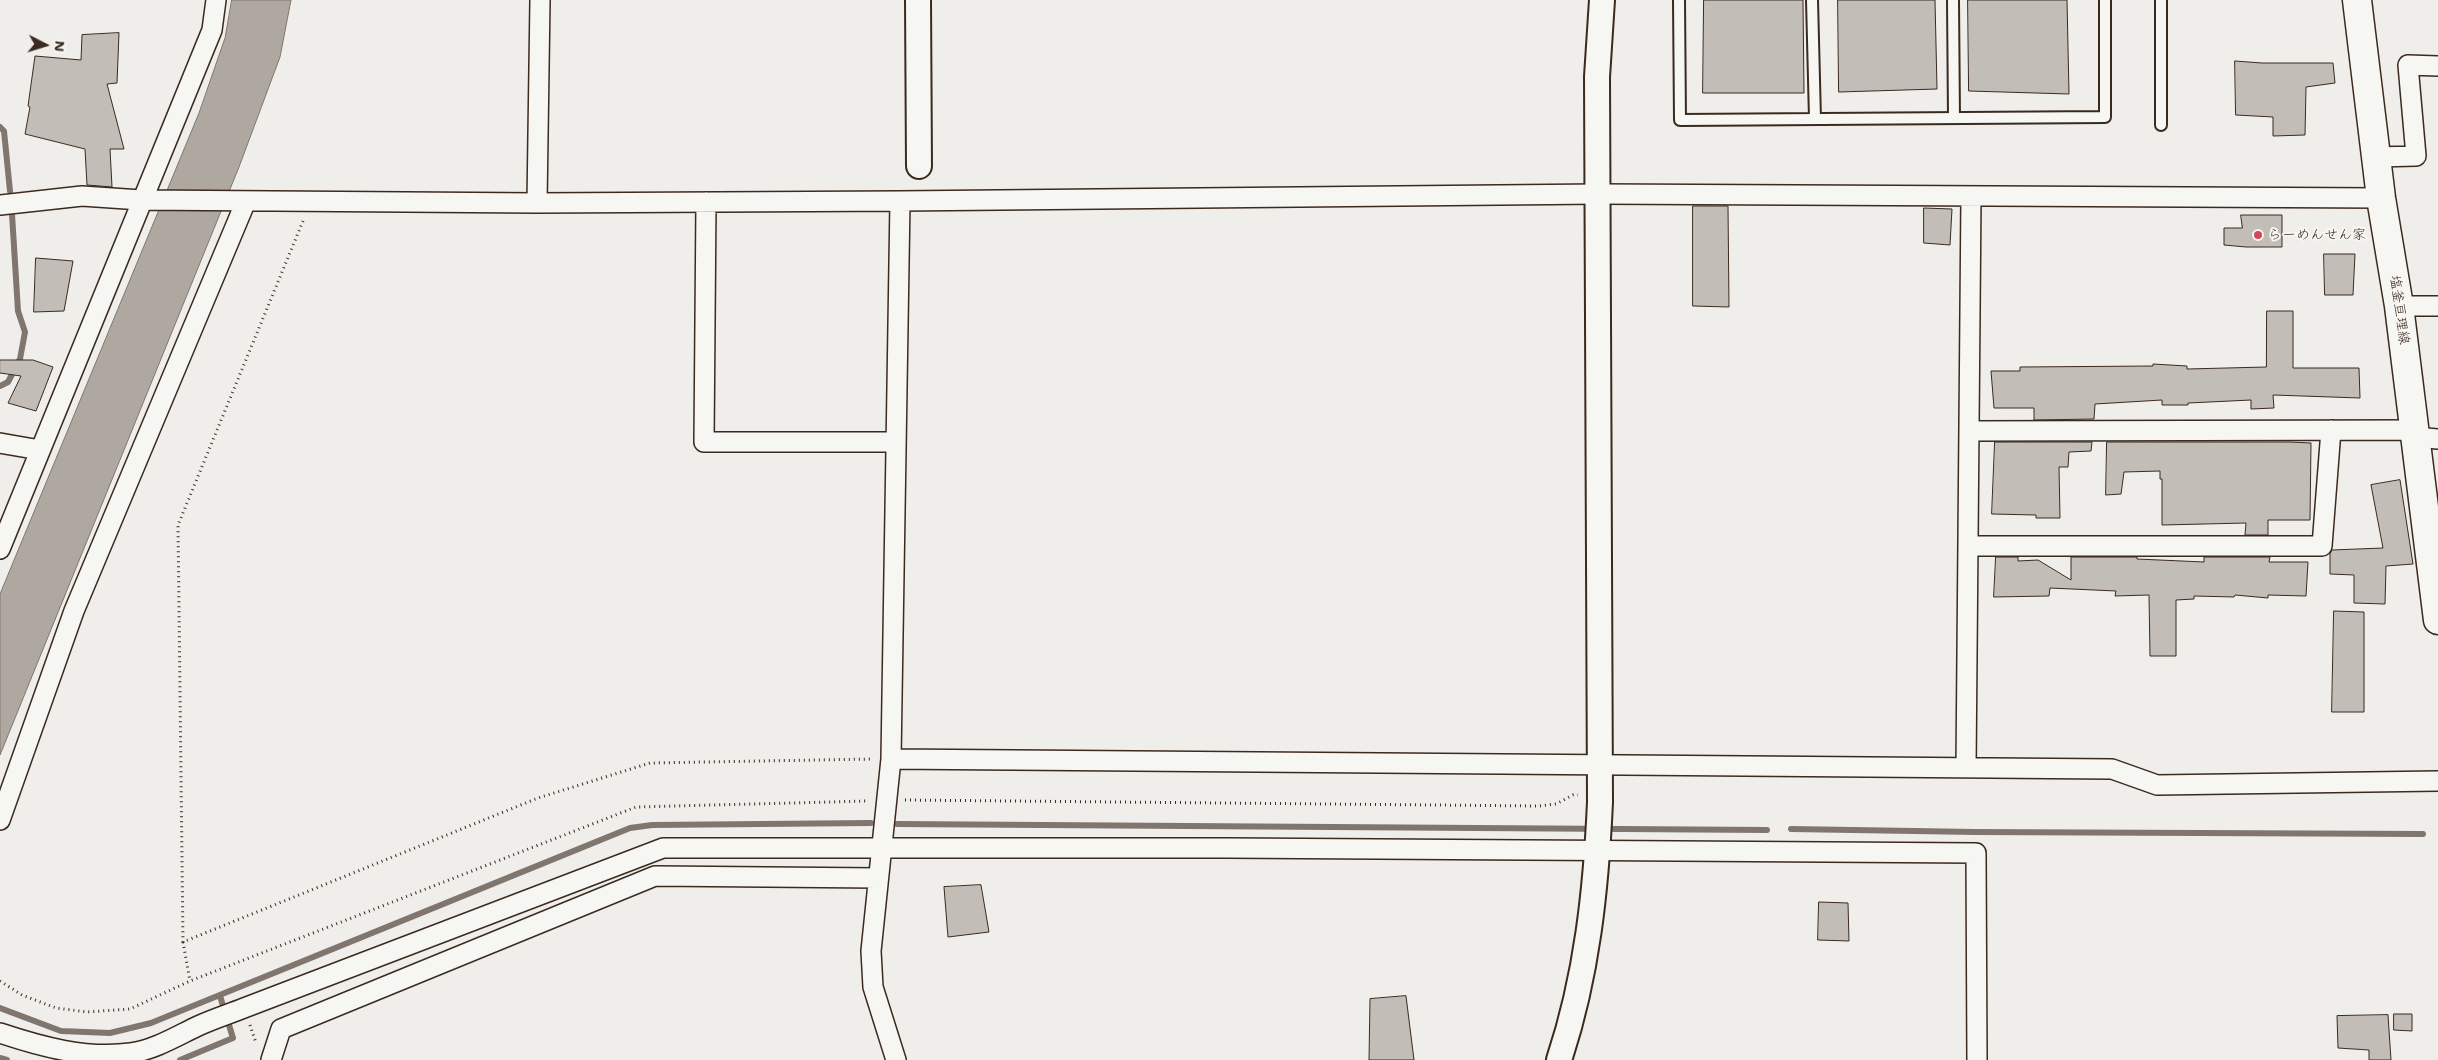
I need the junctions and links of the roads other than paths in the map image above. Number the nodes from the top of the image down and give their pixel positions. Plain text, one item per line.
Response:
1 (216, 0) edge
2 (540, 0) edge
3 (918, 0) edge
4 (1602, 0) edge
5 (1679, 0) edge
6 (1812, 0) edge
7 (1953, 0) edge
8 (2105, 0) edge
9 (2161, 0) edge
10 (2357, 0) edge
11 (2438, 66) edge
12 (1954, 118) junction
13 (1815, 119) junction
14 (2161, 125) dead end
15 (2376, 157) junction
16 (919, 166) dead end
17 (1599, 194) junction
18 (1971, 196) junction
19 (2381, 198) junction
20 (148, 200) junction
21 (242, 201) junction
22 (900, 201) junction
23 (706, 202) junction
24 (537, 203) junction
25 (0, 205) edge
26 (2399, 306) junction
27 (2438, 306) edge
28 (1969, 430) junction
29 (2331, 430) junction
30 (2423, 436) edge
31 (896, 442) junction
32 (0, 443) edge
33 (40, 450) junction
34 (1968, 546) junction
35 (0, 549) edge
36 (2438, 620) edge
37 (891, 759) junction
38 (1601, 764) junction
39 (1966, 768) junction
40 (2438, 781) edge
41 (0, 820) edge
42 (1598, 846) junction
43 (881, 848) junction
44 (878, 878) junction
45 (0, 1033) edge
46 (273, 1055) edge
47 (1563, 1058) edge
48 (896, 1060) edge
49 (1977, 1060) edge

1 - 20 street
2 - 24 street
3 - 16 street
4 - 17 street
5 - 13 lane
6 - 13 lane
7 - 12 lane
8 - 12 lane
9 - 14 lane
10 - 15 main road, 塩釜亘理線
11 - 15 street
12 - 13 lane
15 - 19 main road, 塩釜亘理線
17 - 18 street
17 - 22 street
17 - 38 street
18 - 19 street
18 - 28 street
19 - 26 main road, 塩釜亘理線
20 - 21 street
20 - 25 street
20 - 33 street
21 - 24 street
21 - 41 street
22 - 23 street
22 - 31 street
23 - 24 street
23 - 31 street
26 - 27 street
26 - 30 main road, 塩釜亘理線
28 - 29 street
28 - 34 street
29 - 30 street
29 - 34 street
30 - 36 main road, 塩釜亘理線
31 - 37 street
32 - 33 street
33 - 35 street
34 - 39 street
37 - 38 street
37 - 43 street
38 - 39 street
38 - 42 street
39 - 40 street
42 - 43 street
42 - 47 street
42 - 49 street
43 - 44 street
43 - 45 street
44 - 46 street
44 - 48 street

